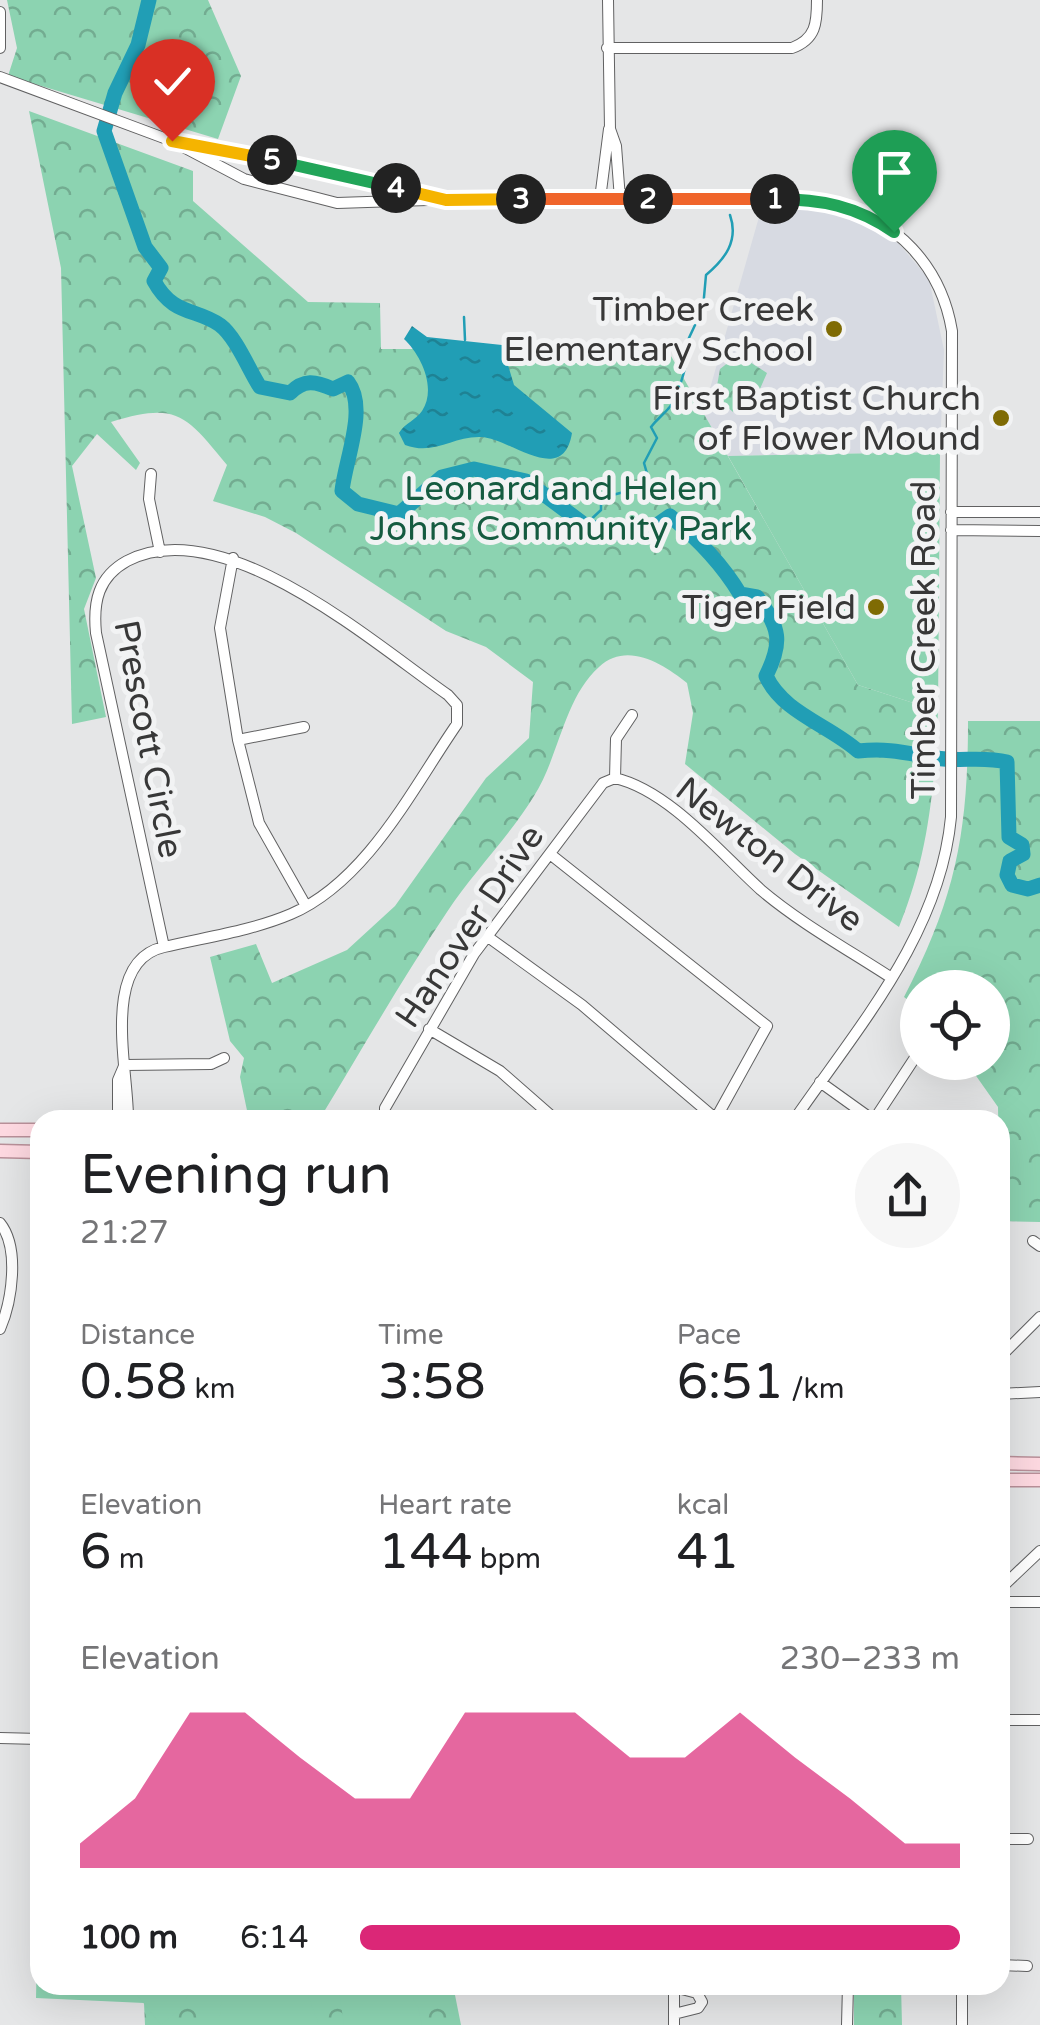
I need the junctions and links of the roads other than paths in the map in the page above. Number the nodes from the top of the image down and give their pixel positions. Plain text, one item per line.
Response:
1 (608, 0) edge
2 (817, 0) edge
3 (0, 12) edge
4 (0, 48) edge
5 (607, 48) junction
6 (0, 77) edge
7 (610, 128) junction
8 (172, 141) junction
9 (600, 198) junction
10 (620, 198) junction
11 (446, 200) junction
12 (152, 474) dead end
13 (951, 512) junction
14 (1040, 512) edge
15 (951, 530) junction
16 (1040, 531) edge
17 (160, 552) junction
18 (233, 558) junction
19 (632, 714) dead end
20 (304, 727) dead end
21 (238, 740) junction
22 (615, 778) junction
23 (550, 854) junction
24 (306, 906) junction
25 (488, 937) junction
26 (164, 947) junction
27 (890, 976) junction
28 (429, 1029) junction
29 (224, 1058) dead end
30 (125, 1066) junction
31 (900, 1080) edge
32 (820, 1082) junction
33 (118, 1110) edge
34 (127, 1110) edge
35 (388, 1110) edge
36 (545, 1110) edge
37 (704, 1110) edge
38 (720, 1110) edge
39 (801, 1110) edge
40 (860, 1110) edge
41 (881, 1110) edge
42 (0, 1130) edge
43 (30, 1130) edge
44 (0, 1151) edge
45 (30, 1152) edge
46 (0, 1223) edge
47 (1040, 1318) edge
48 (0, 1330) edge
49 (1010, 1348) edge
50 (1040, 1392) edge
51 (1010, 1394) edge
52 (1010, 1463) edge
53 (1040, 1464) edge
54 (1010, 1480) edge
55 (1040, 1480) edge
56 (1040, 1551) edge
57 (1010, 1580) edge
58 (1010, 1602) edge
59 (1040, 1602) edge
60 (1010, 1720) edge
61 (1040, 1720) edge
62 (0, 1738) edge
63 (30, 1740) edge
64 (1010, 1839) edge
65 (1028, 1839) dead end
66 (1010, 1965) edge
67 (1027, 1966) dead end
68 (698, 1995) edge
69 (848, 1995) edge
70 (962, 1995) edge
71 (674, 2020) edge
72 (847, 2025) edge
73 (962, 2025) edge

1 - 5 street
2 - 5 street
3 - 4 street
5 - 7 street
6 - 8 street, Timber Creek Road
7 - 9 street
7 - 10 street
8 - 11 street, Timber Creek Road
8 - 11 street, Timber Creek Road
9 - 10 street, Timber Creek Road
9 - 11 street, Timber Creek Road
10 - 13 street, Timber Creek Road
12 - 17 street
13 - 14 street
13 - 15 street, Timber Creek Road
15 - 16 street
15 - 27 street, Timber Creek Road
17 - 18 street, Prescott Circle
17 - 26 street, Prescott Circle
18 - 21 street
18 - 24 street, Prescott Circle
19 - 22 street
20 - 21 street
21 - 24 street
22 - 23 street, Hanover Drive
22 - 27 street, Newton Drive
23 - 25 street, Hanover Drive
23 - 38 street
24 - 26 street
25 - 28 street, Hanover Drive
25 - 37 street
26 - 30 street
27 - 32 street, Timber Creek Road
28 - 35 street, Hanover Drive
28 - 36 street
29 - 30 street
30 - 33 street
30 - 34 street
31 - 41 street
32 - 39 street, Timber Creek Road
32 - 40 street
42 - 43 main road
44 - 45 main road
46 - 48 street
47 - 49 street
50 - 51 street
52 - 53 main road
54 - 55 main road
56 - 57 street
58 - 59 street
60 - 61 street
62 - 63 street
64 - 65 street
66 - 67 street
68 - 71 street
69 - 72 street
70 - 73 street

